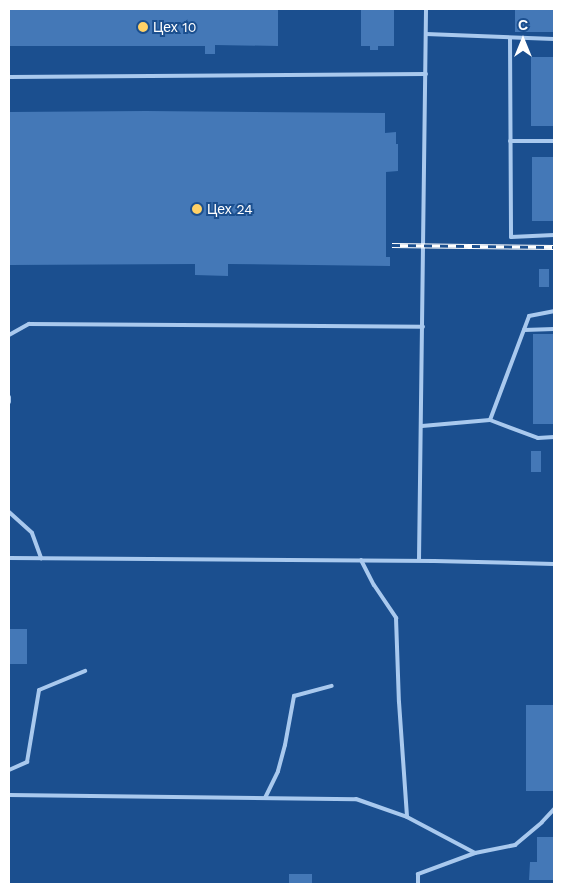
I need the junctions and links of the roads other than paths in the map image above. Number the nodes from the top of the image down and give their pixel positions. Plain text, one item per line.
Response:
1 (426, 9) edge
2 (426, 34) junction
3 (510, 38) junction
4 (554, 40) edge
5 (426, 74) junction
6 (9, 77) edge
7 (510, 141) junction
8 (554, 141) edge
9 (554, 235) edge
10 (554, 311) edge
11 (423, 327) junction
12 (554, 329) edge
13 (524, 330) junction
14 (9, 335) edge
15 (9, 397) edge
16 (9, 402) edge
17 (490, 420) junction
18 (422, 426) junction
19 (554, 437) edge
20 (9, 512) edge
21 (9, 558) edge
22 (41, 558) junction
23 (361, 560) junction
24 (419, 560) junction
25 (554, 564) edge
26 (85, 671) dead end
27 (332, 686) dead end
28 (9, 770) edge
29 (9, 795) edge
30 (265, 798) junction
31 (554, 809) edge
32 (407, 818) junction
33 (475, 853) junction
34 (418, 884) edge

1 - 2 lane
2 - 3 lane
2 - 5 lane
3 - 4 lane
3 - 7 lane
5 - 6 lane
5 - 11 lane
7 - 8 lane
7 - 9 lane
10 - 13 lane
11 - 14 lane
11 - 18 lane
12 - 13 lane
13 - 17 lane
15 - 16 lane
17 - 18 lane
17 - 19 lane
18 - 24 lane
20 - 22 lane
21 - 22 lane
22 - 23 lane
23 - 24 lane
23 - 32 lane
24 - 25 lane
26 - 28 lane
27 - 30 lane
29 - 30 lane
30 - 32 lane
31 - 33 lane
32 - 33 lane
33 - 34 lane

